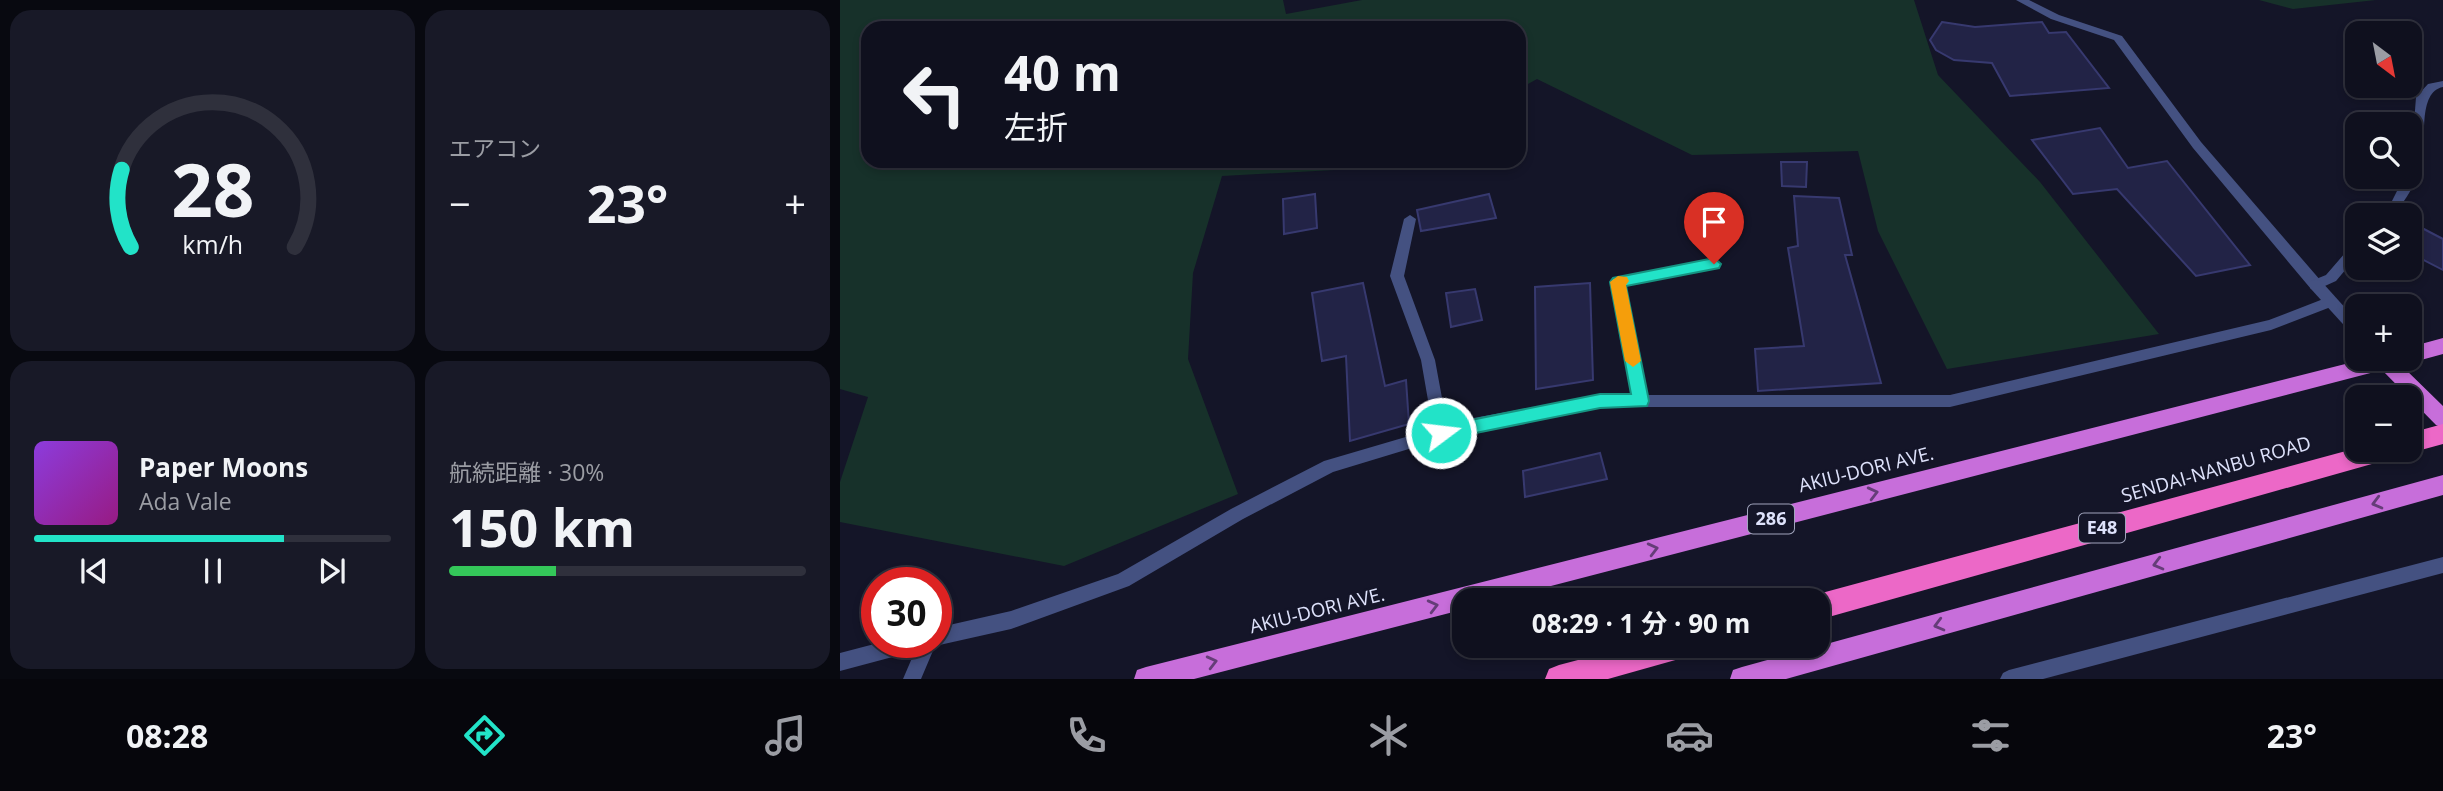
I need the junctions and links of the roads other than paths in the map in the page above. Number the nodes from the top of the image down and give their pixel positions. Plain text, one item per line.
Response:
1 (2021, 0) edge
2 (2443, 84) edge
3 (2421, 112) edge
4 (1410, 219) dead end
5 (2345, 262) edge
6 (1714, 264) dead end
7 (2316, 285) junction
8 (2331, 301) junction
9 (2345, 317) edge
10 (2443, 346) edge
11 (2422, 352) edge
12 (2345, 371) edge
13 (2398, 371) edge
14 (1641, 401) junction
15 (2443, 419) edge
16 (1441, 433) junction
17 (2443, 434) edge
18 (2422, 440) edge
19 (2345, 461) edge
20 (2443, 485) edge
21 (2443, 565) edge
22 (1830, 604) edge
23 (952, 634) edge
24 (861, 657) edge
25 (921, 658) edge
26 (1635, 658) edge
27 (840, 662) edge
28 (2016, 678) edge
29 (912, 679) edge
30 (1146, 679) edge
31 (1559, 679) edge
32 (1742, 679) edge

1 - 7 street
2 - 3 street
4 - 16 street
5 - 7 street
6 - 14 street
7 - 8 street
8 - 9 street
8 - 14 street
10 - 11 highway
30 -> 12 highway, AKIU-DORI AVE. / 286
13 - 15 highway
14 - 16 street
16 - 23 street
17 - 18 highway
19 - 22 highway, SENDAI-NANBU ROAD / E48
20 -> 32 highway
21 - 28 street
24 - 27 street
25 - 29 street
26 - 31 highway

